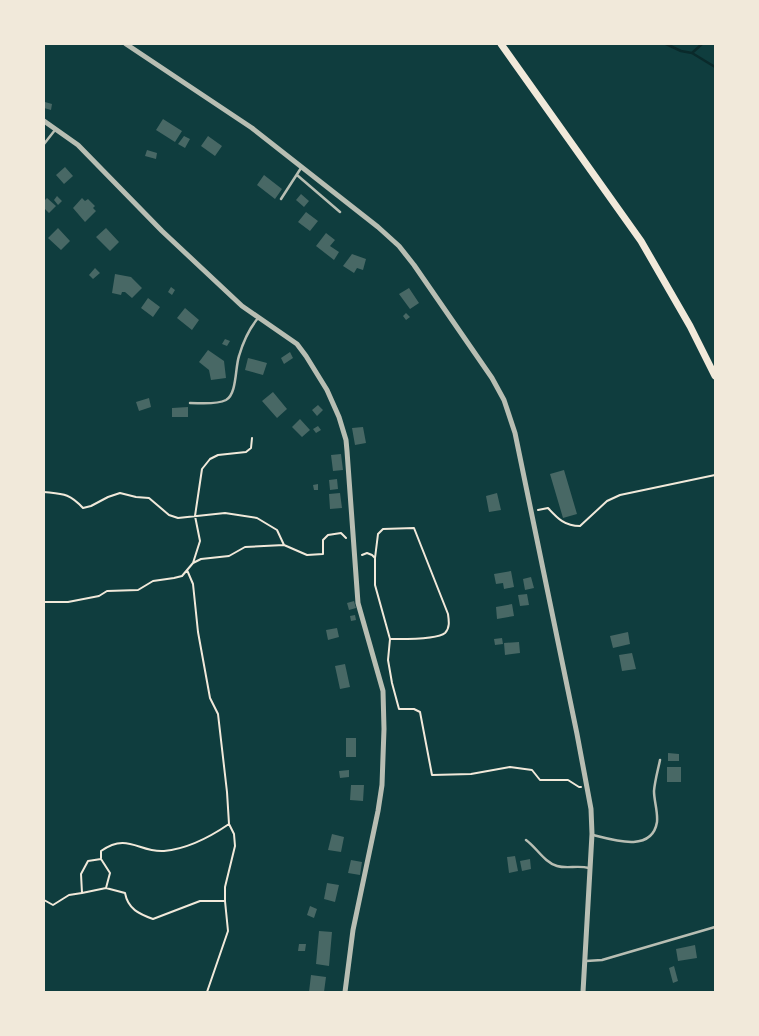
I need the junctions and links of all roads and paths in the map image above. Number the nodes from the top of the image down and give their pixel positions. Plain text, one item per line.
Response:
1 (126, 44) edge
2 (501, 44) edge
3 (44, 121) edge
4 (56, 128) junction
5 (44, 144) edge
6 (302, 168) junction
7 (297, 175) junction
8 (281, 199) dead end
9 (340, 212) dead end
10 (258, 318) junction
11 (715, 376) edge
12 (190, 403) dead end
13 (252, 438) dead end
14 (715, 475) edge
15 (44, 492) edge
16 (530, 512) junction
17 (195, 516) junction
18 (348, 541) dead end
19 (284, 545) junction
20 (355, 557) junction
21 (375, 558) junction
22 (193, 563) junction
23 (187, 570) junction
24 (44, 602) edge
25 (390, 639) junction
26 (660, 760) dead end
27 (587, 785) junction
28 (229, 824) junction
29 (592, 834) junction
30 (526, 840) dead end
31 (101, 859) junction
32 (590, 868) junction
33 (106, 888) junction
34 (82, 893) junction
35 (44, 900) edge
36 (224, 901) junction
37 (715, 927) edge
38 (584, 961) junction
39 (208, 992) edge
40 (345, 992) edge
41 (583, 992) edge

1 - 6 street
2 - 11 main road
3 - 4 street
4 - 5 lane
4 - 10 street
6 - 7 lane
6 - 16 street
7 - 8 lane
7 - 9 lane
10 - 12 lane
10 - 20 street
13 - 17 path
14 - 16 path
15 - 17 path
16 - 27 street
17 - 19 path
17 - 22 path
18 - 19 path
19 - 22 path
20 - 21 path
20 - 40 street
21 - 25 path
21 - 25 path
22 - 23 path
23 - 24 path
23 - 28 path
25 - 27 path
26 - 29 lane
27 - 29 street
28 - 31 path
28 - 36 path
29 - 32 street
30 - 32 lane
31 - 33 path
31 - 34 path
32 - 38 street
33 - 34 path
33 - 36 path
34 - 35 path
36 - 39 path
37 - 38 lane
38 - 41 street

